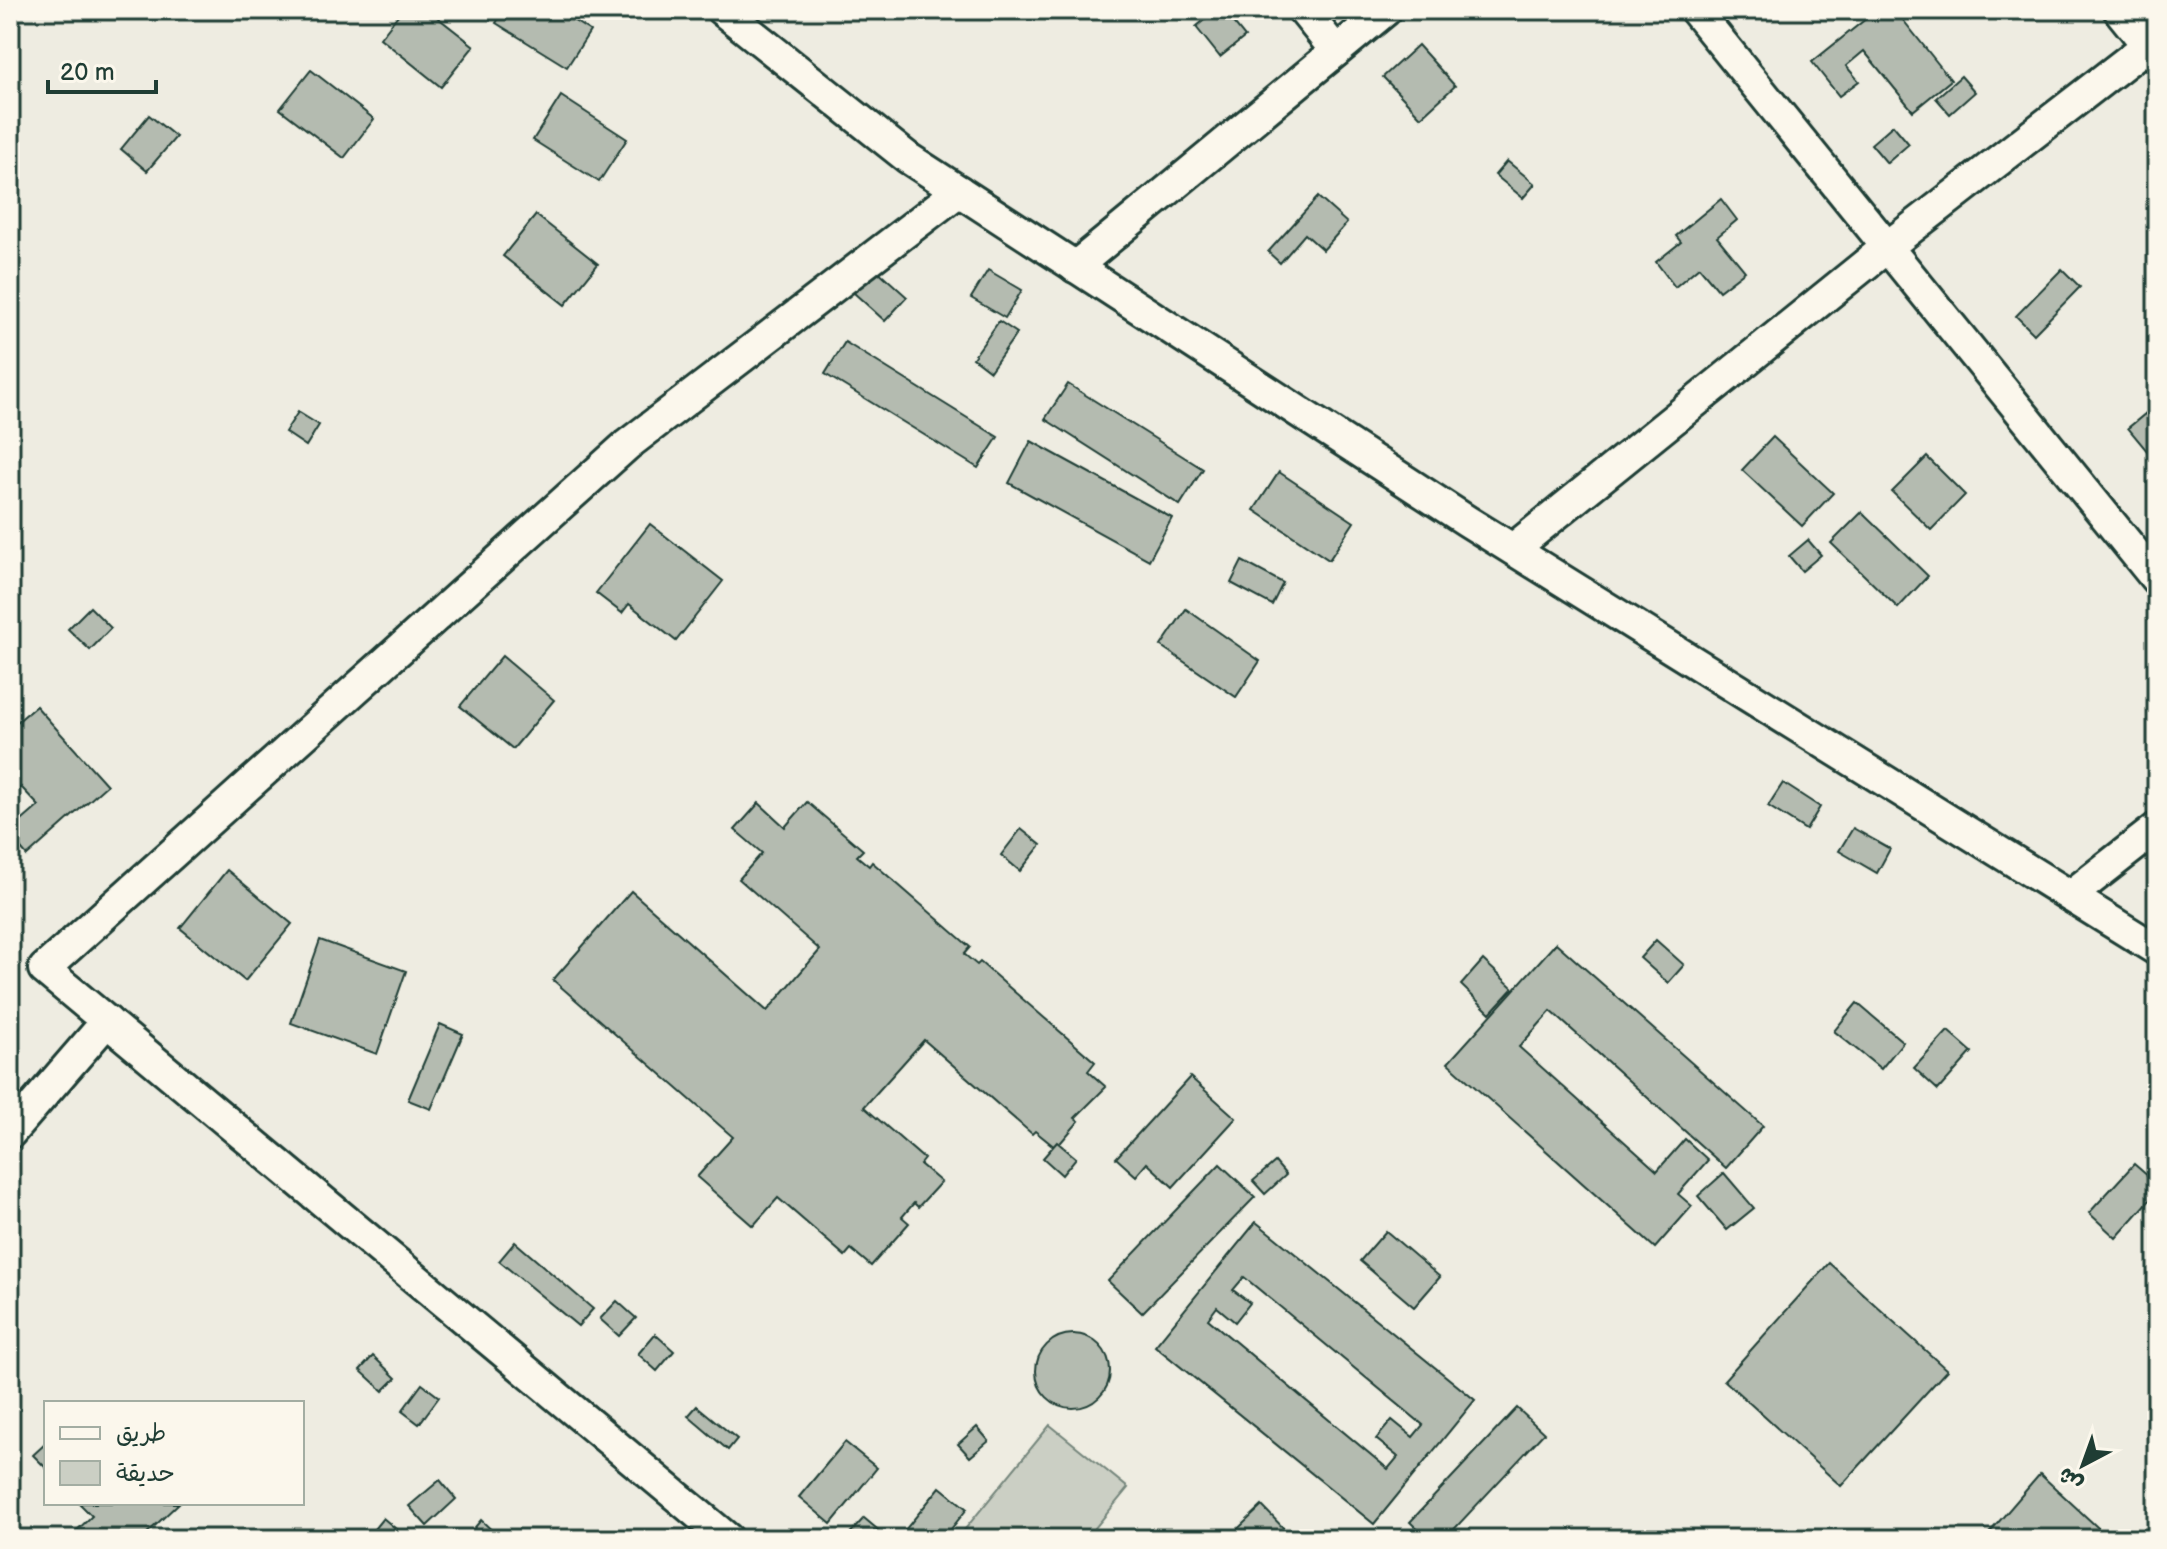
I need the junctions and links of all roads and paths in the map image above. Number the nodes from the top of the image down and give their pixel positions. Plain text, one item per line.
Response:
1 (722, 10) edge
2 (1303, 10) edge
3 (1386, 10) edge
4 (1695, 10) edge
5 (2119, 10) edge
6 (2154, 47) edge
7 (1336, 51) junction
8 (959, 191) junction
9 (1887, 247) junction
10 (1075, 267) junction
11 (1513, 549) junction
12 (2157, 580) edge
13 (2157, 828) edge
14 (2070, 896) junction
15 (2157, 950) edge
16 (107, 1021) junction
17 (10, 1133) edge
18 (728, 1539) edge

1 - 8 street
2 - 7 street
3 - 7 street
4 - 9 street
5 - 6 street
6 - 9 street
7 - 10 street
8 - 10 street
8 - 16 street
9 - 11 street
9 - 12 street
10 - 11 street
11 - 14 street
13 - 14 street
14 - 15 street
16 - 17 street
16 - 18 street

